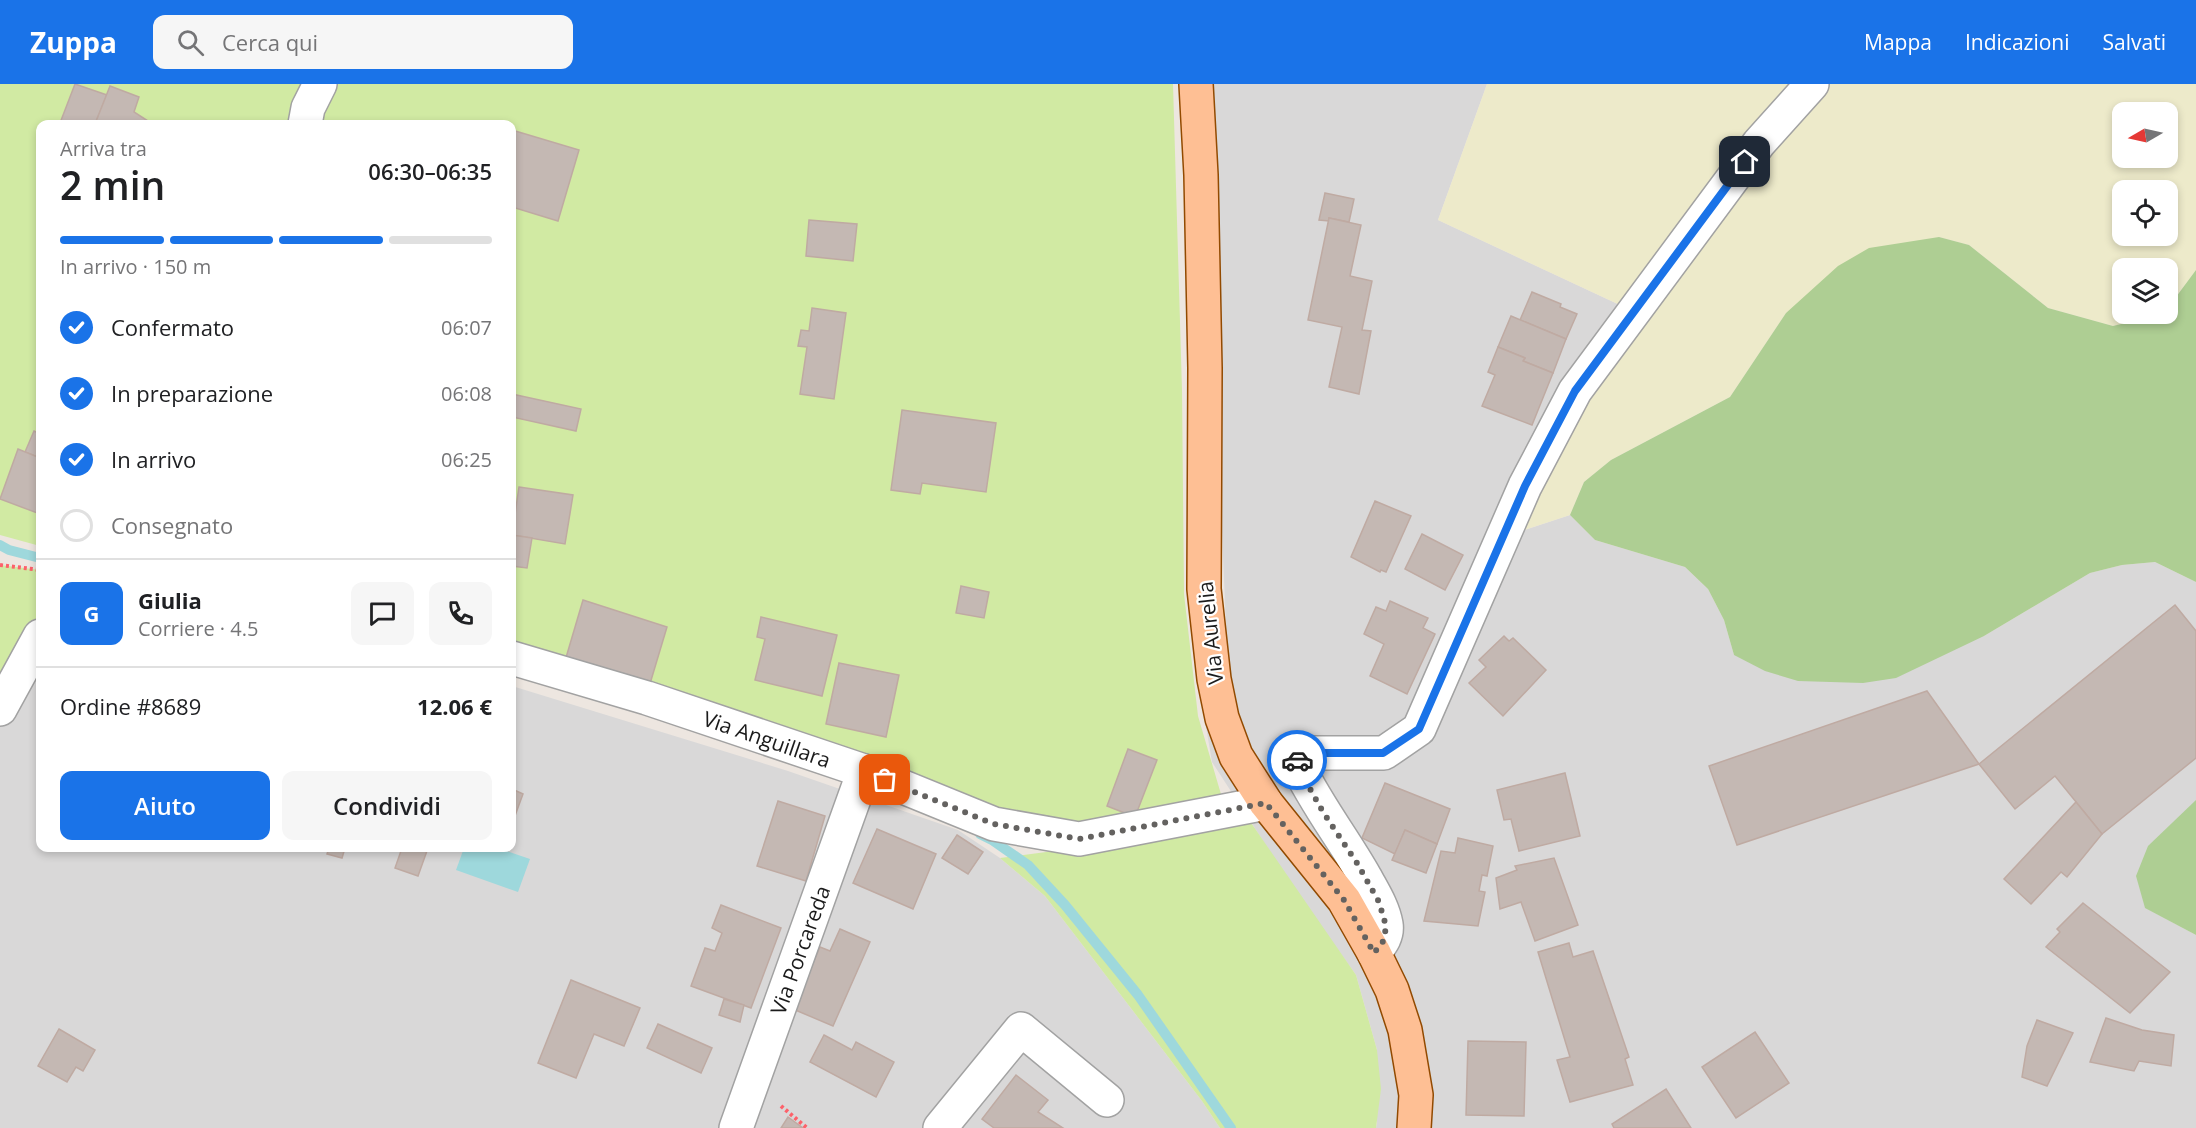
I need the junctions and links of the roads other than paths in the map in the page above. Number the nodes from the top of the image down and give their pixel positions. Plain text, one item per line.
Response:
1 (321, 84) edge
2 (1196, 84) edge
3 (1812, 84) edge
4 (306, 120) edge
5 (36, 643) edge
6 (516, 659) edge
7 (0, 709) edge
8 (864, 771) junction
9 (1266, 803) junction
10 (1374, 953) junction
11 (1107, 1100) dead end
12 (736, 1128) edge
13 (940, 1128) edge
14 (1414, 1128) edge

1 - 4 street
2 - 9 main road, Via Aurelia
3 - 10 street
5 - 7 street
6 - 8 street, Via Anguillara
8 - 9 street, Via Anguillara
8 - 12 street, Via Porcareda
9 - 10 main road, Via Aurelia
10 - 14 main road, Via Aurelia
11 - 13 street

